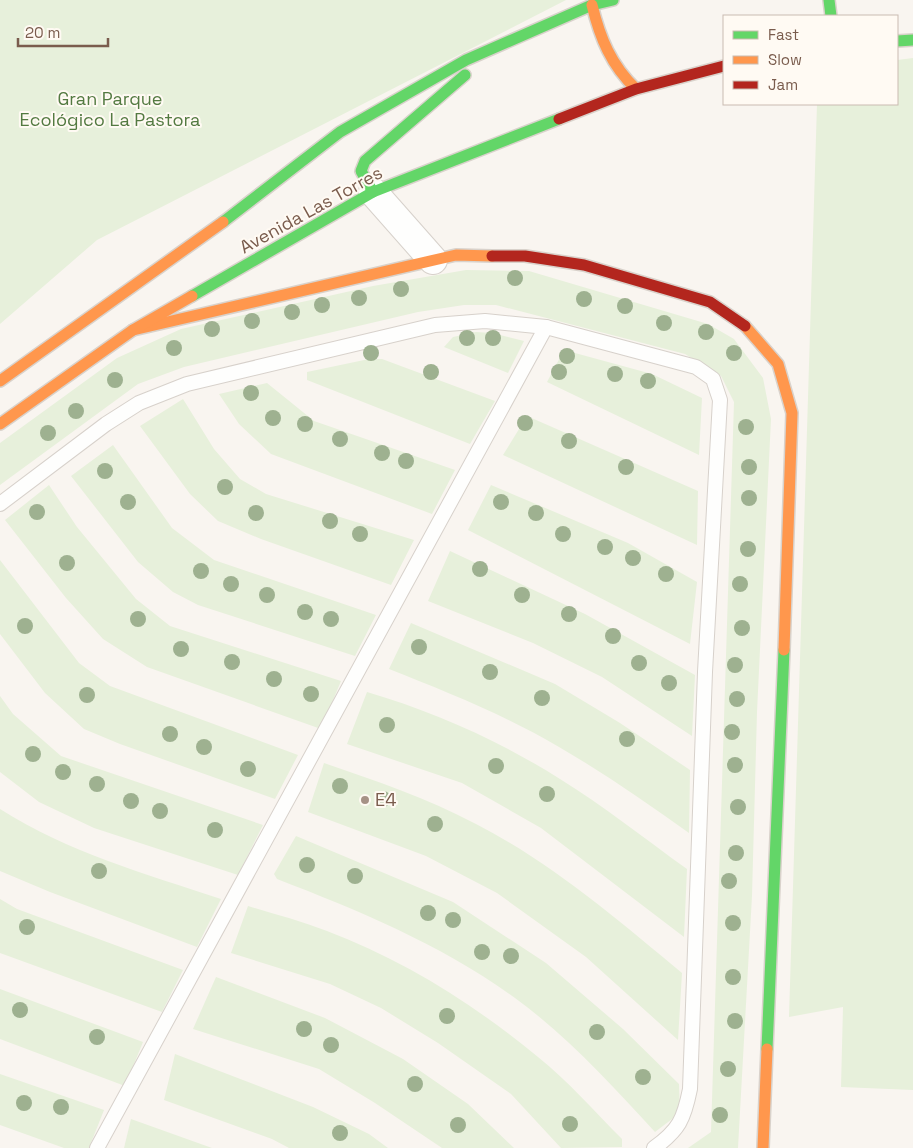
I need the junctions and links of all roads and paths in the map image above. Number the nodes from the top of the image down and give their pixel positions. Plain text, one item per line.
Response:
1 (613, 0) edge
2 (829, 0) edge
3 (592, 5) junction
4 (831, 15) edge
5 (913, 40) edge
6 (898, 41) edge
7 (500, 45) junction
8 (723, 66) edge
9 (636, 89) junction
10 (373, 192) junction
11 (433, 260) junction
12 (546, 326) junction
13 (132, 330) junction
14 (0, 381) edge
15 (0, 424) edge
16 (0, 504) edge
17 (97, 1148) edge
18 (654, 1148) edge
19 (763, 1148) edge

1 - 3 street, Avenida Las Torres
2 - 4 street
3 - 7 street, Avenida Las Torres
3 - 9 street
5 - 6 street
7 - 10 street
7 - 14 street, Avenida Las Torres
8 - 9 street, Avenida Las Torres
9 - 10 street, Avenida Las Torres
10 - 11 street
10 - 13 street, Avenida Las Torres
11 - 13 street
11 - 19 street
12 - 16 lane
12 - 17 lane
12 - 18 lane
13 - 15 street, Avenida Las Torres

